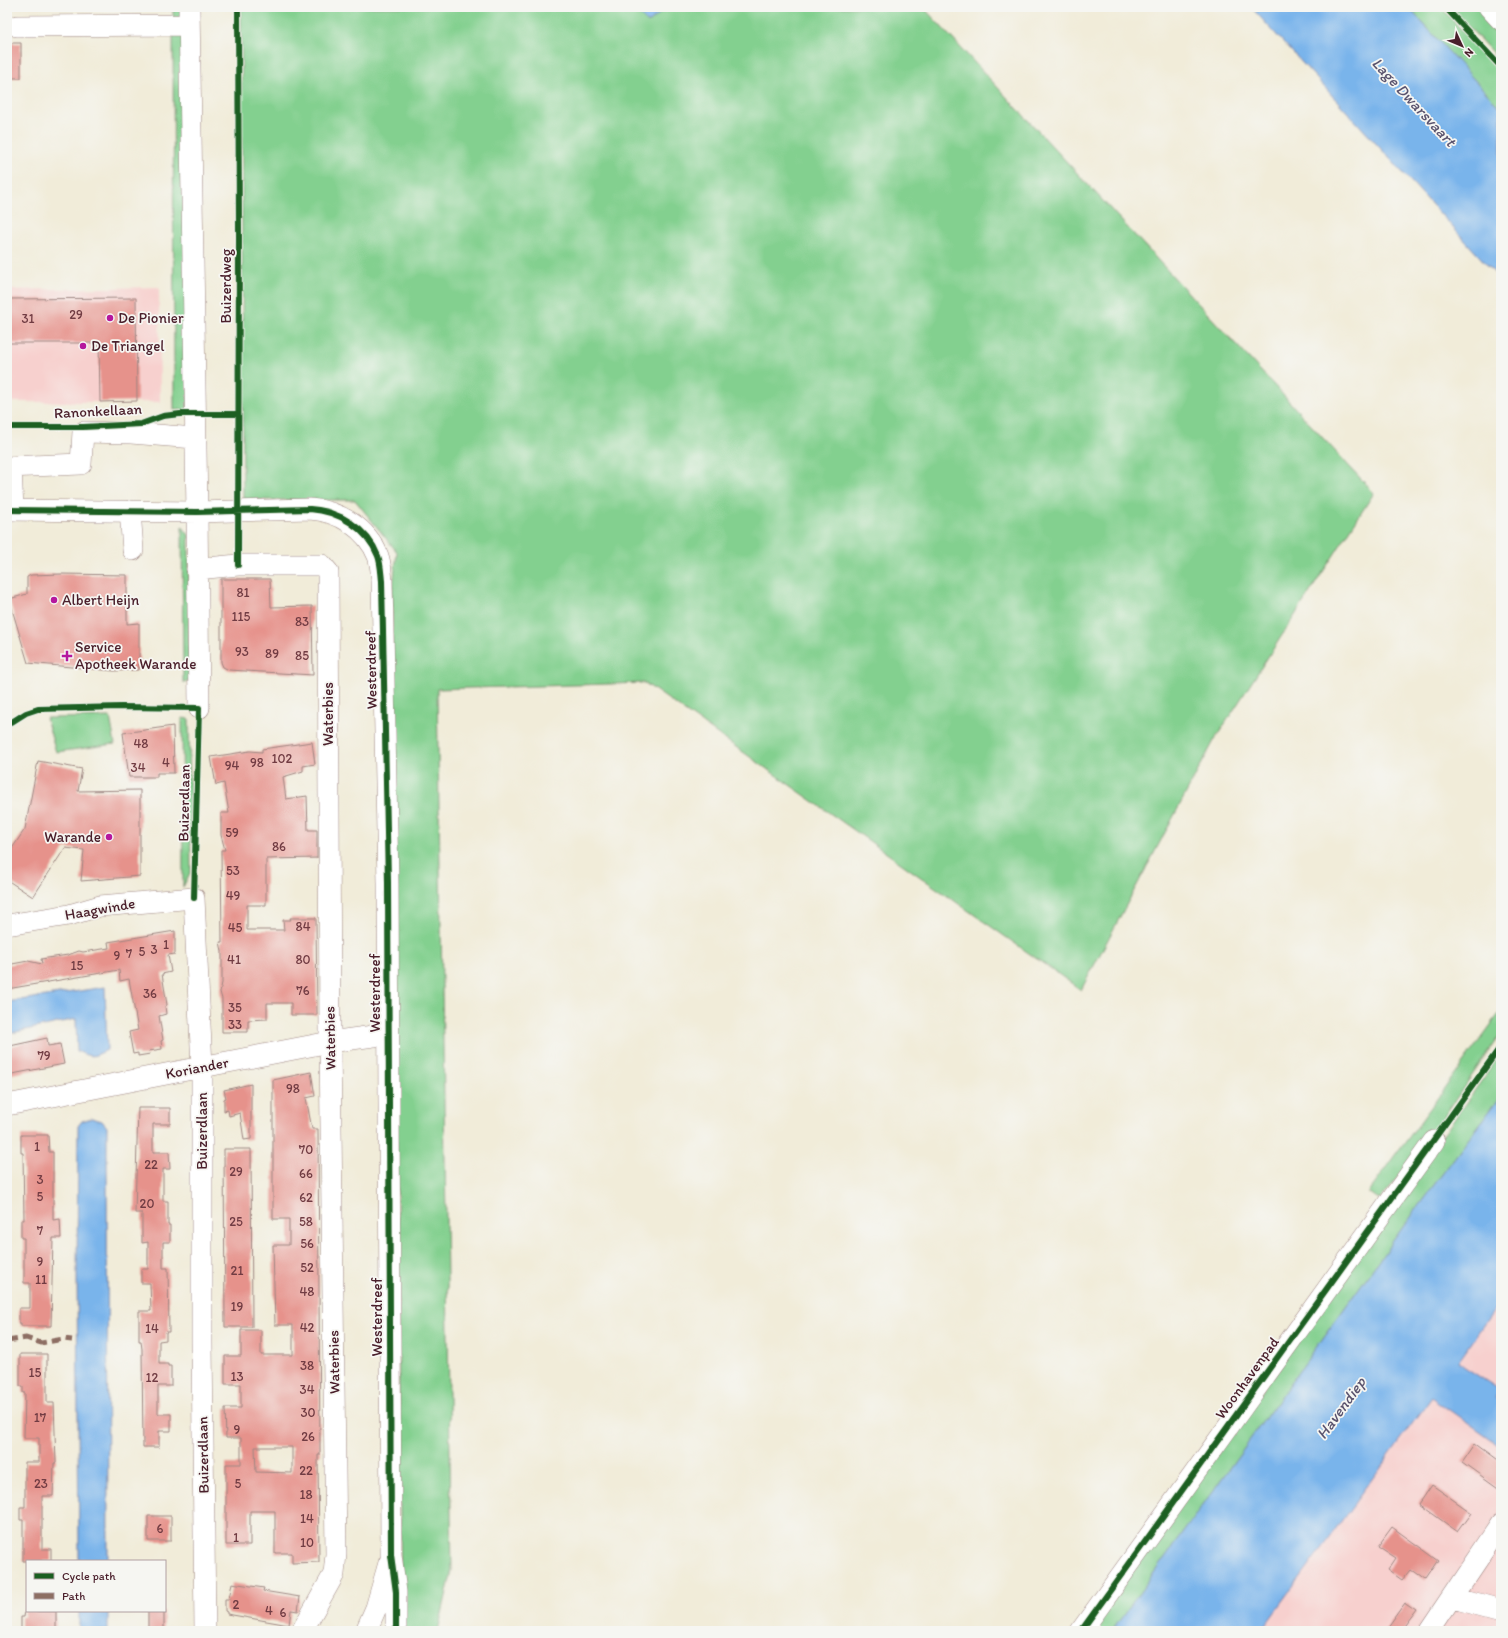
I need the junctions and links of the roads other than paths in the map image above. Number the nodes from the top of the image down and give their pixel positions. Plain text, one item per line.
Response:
1 (1489, 7) edge
2 (189, 16) edge
3 (1501, 20) edge
4 (17, 26) dead end
5 (196, 438) junction
6 (9, 467) edge
7 (10, 510) edge
8 (130, 511) junction
9 (197, 512) junction
10 (133, 550) dead end
11 (197, 569) junction
12 (199, 708) dead end
13 (194, 898) joint
14 (7, 925) edge
15 (388, 1034) junction
16 (330, 1042) junction
17 (202, 1068) junction
18 (7, 1105) edge
19 (1434, 1141) dead end
20 (1501, 1524) edge
21 (391, 1555) junction
22 (1453, 1597) junction
23 (1501, 1610) edge
24 (205, 1631) edge
25 (302, 1631) edge
26 (366, 1631) edge
27 (396, 1631) edge
28 (1081, 1631) edge
29 (1429, 1631) edge

1 - 3 street
2 - 4 street
2 - 5 street
5 - 6 street
5 - 9 street
6 - 7 street
7 - 8 street
8 - 9 street
8 - 10 street
9 - 11 street
9 - 15 street, Westerdreef
11 - 12 street
11 - 16 street, Waterbies
13 - 14 street, Haagwinde
13 - 17 street, Buizerdlaan
15 - 16 street, Koriander
15 - 21 street, Westerdreef
16 - 17 street, Koriander
16 - 25 street, Waterbies
17 - 18 street, Koriander
17 - 24 street, Buizerdlaan
19 - 28 street, Woonhavenpad
20 - 22 street
21 - 26 street, Westerdreef
21 - 27 street, Westerdreef
22 - 23 street
22 - 29 street

